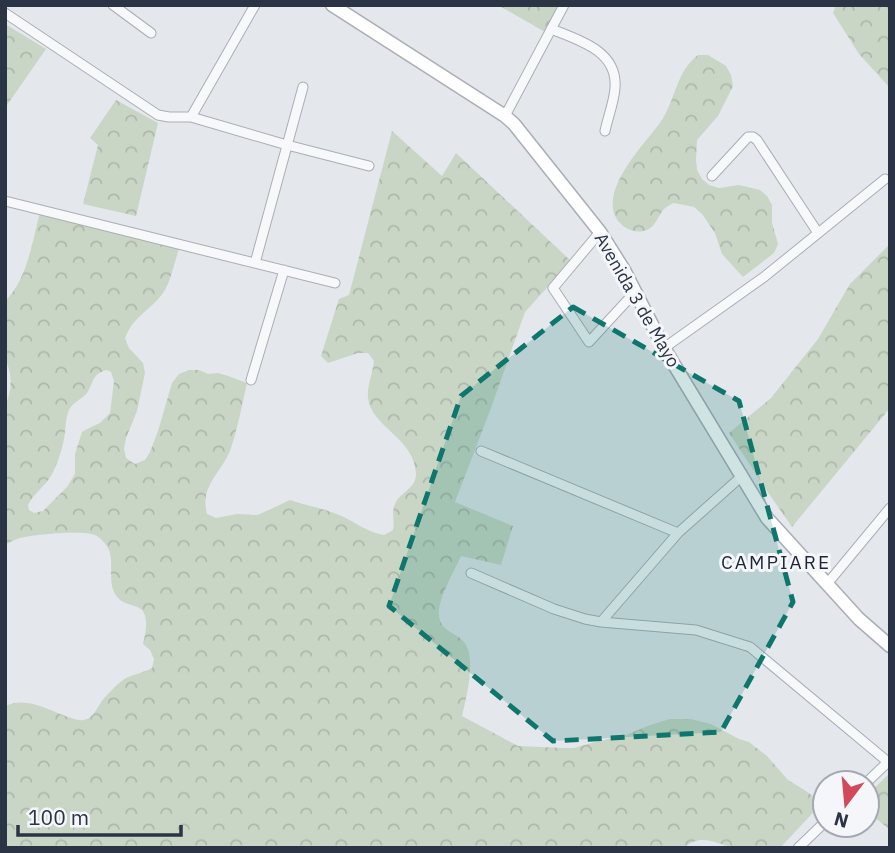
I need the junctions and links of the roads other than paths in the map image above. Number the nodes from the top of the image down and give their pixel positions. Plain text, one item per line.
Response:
1 (113, 5) edge
2 (256, 5) edge
3 (332, 5) edge
4 (564, 5) edge
5 (5, 13) edge
6 (551, 29) junction
7 (151, 33) dead end
8 (303, 87) dead end
9 (505, 116) junction
10 (191, 117) junction
11 (605, 131) dead end
12 (288, 145) junction
13 (369, 166) dead end
14 (712, 176) dead end
15 (885, 179) dead end
16 (5, 201) edge
17 (600, 232) junction
18 (818, 233) junction
19 (255, 263) junction
20 (284, 270) junction
21 (335, 283) dead end
22 (635, 292) junction
23 (664, 348) junction
24 (251, 380) dead end
25 (481, 451) dead end
26 (742, 476) junction
27 (890, 508) edge
28 (678, 533) junction
29 (471, 573) dead end
30 (827, 584) junction
31 (601, 622) junction
32 (890, 646) edge
33 (889, 761) edge

1 - 7 street
2 - 10 street
3 - 9 street, Avenida 3 de Mayo
4 - 6 street
5 - 10 street
6 - 9 street
6 - 11 street
8 - 12 street
9 - 17 street, Avenida 3 de Mayo
10 - 12 street
12 - 13 street
12 - 19 street
14 - 18 street
15 - 18 street
16 - 19 street
17 - 22 street, Avenida 3 de Mayo
17 - 22 street
18 - 23 street
19 - 20 street
20 - 21 street
20 - 24 street
22 - 23 street, Avenida 3 de Mayo
23 - 26 street, Avenida 3 de Mayo
25 - 28 street
26 - 28 street
26 - 30 street, Avenida 3 de Mayo
27 - 30 street
28 - 31 street
29 - 31 street
30 - 32 street, Avenida 3 de Mayo
31 - 33 street

